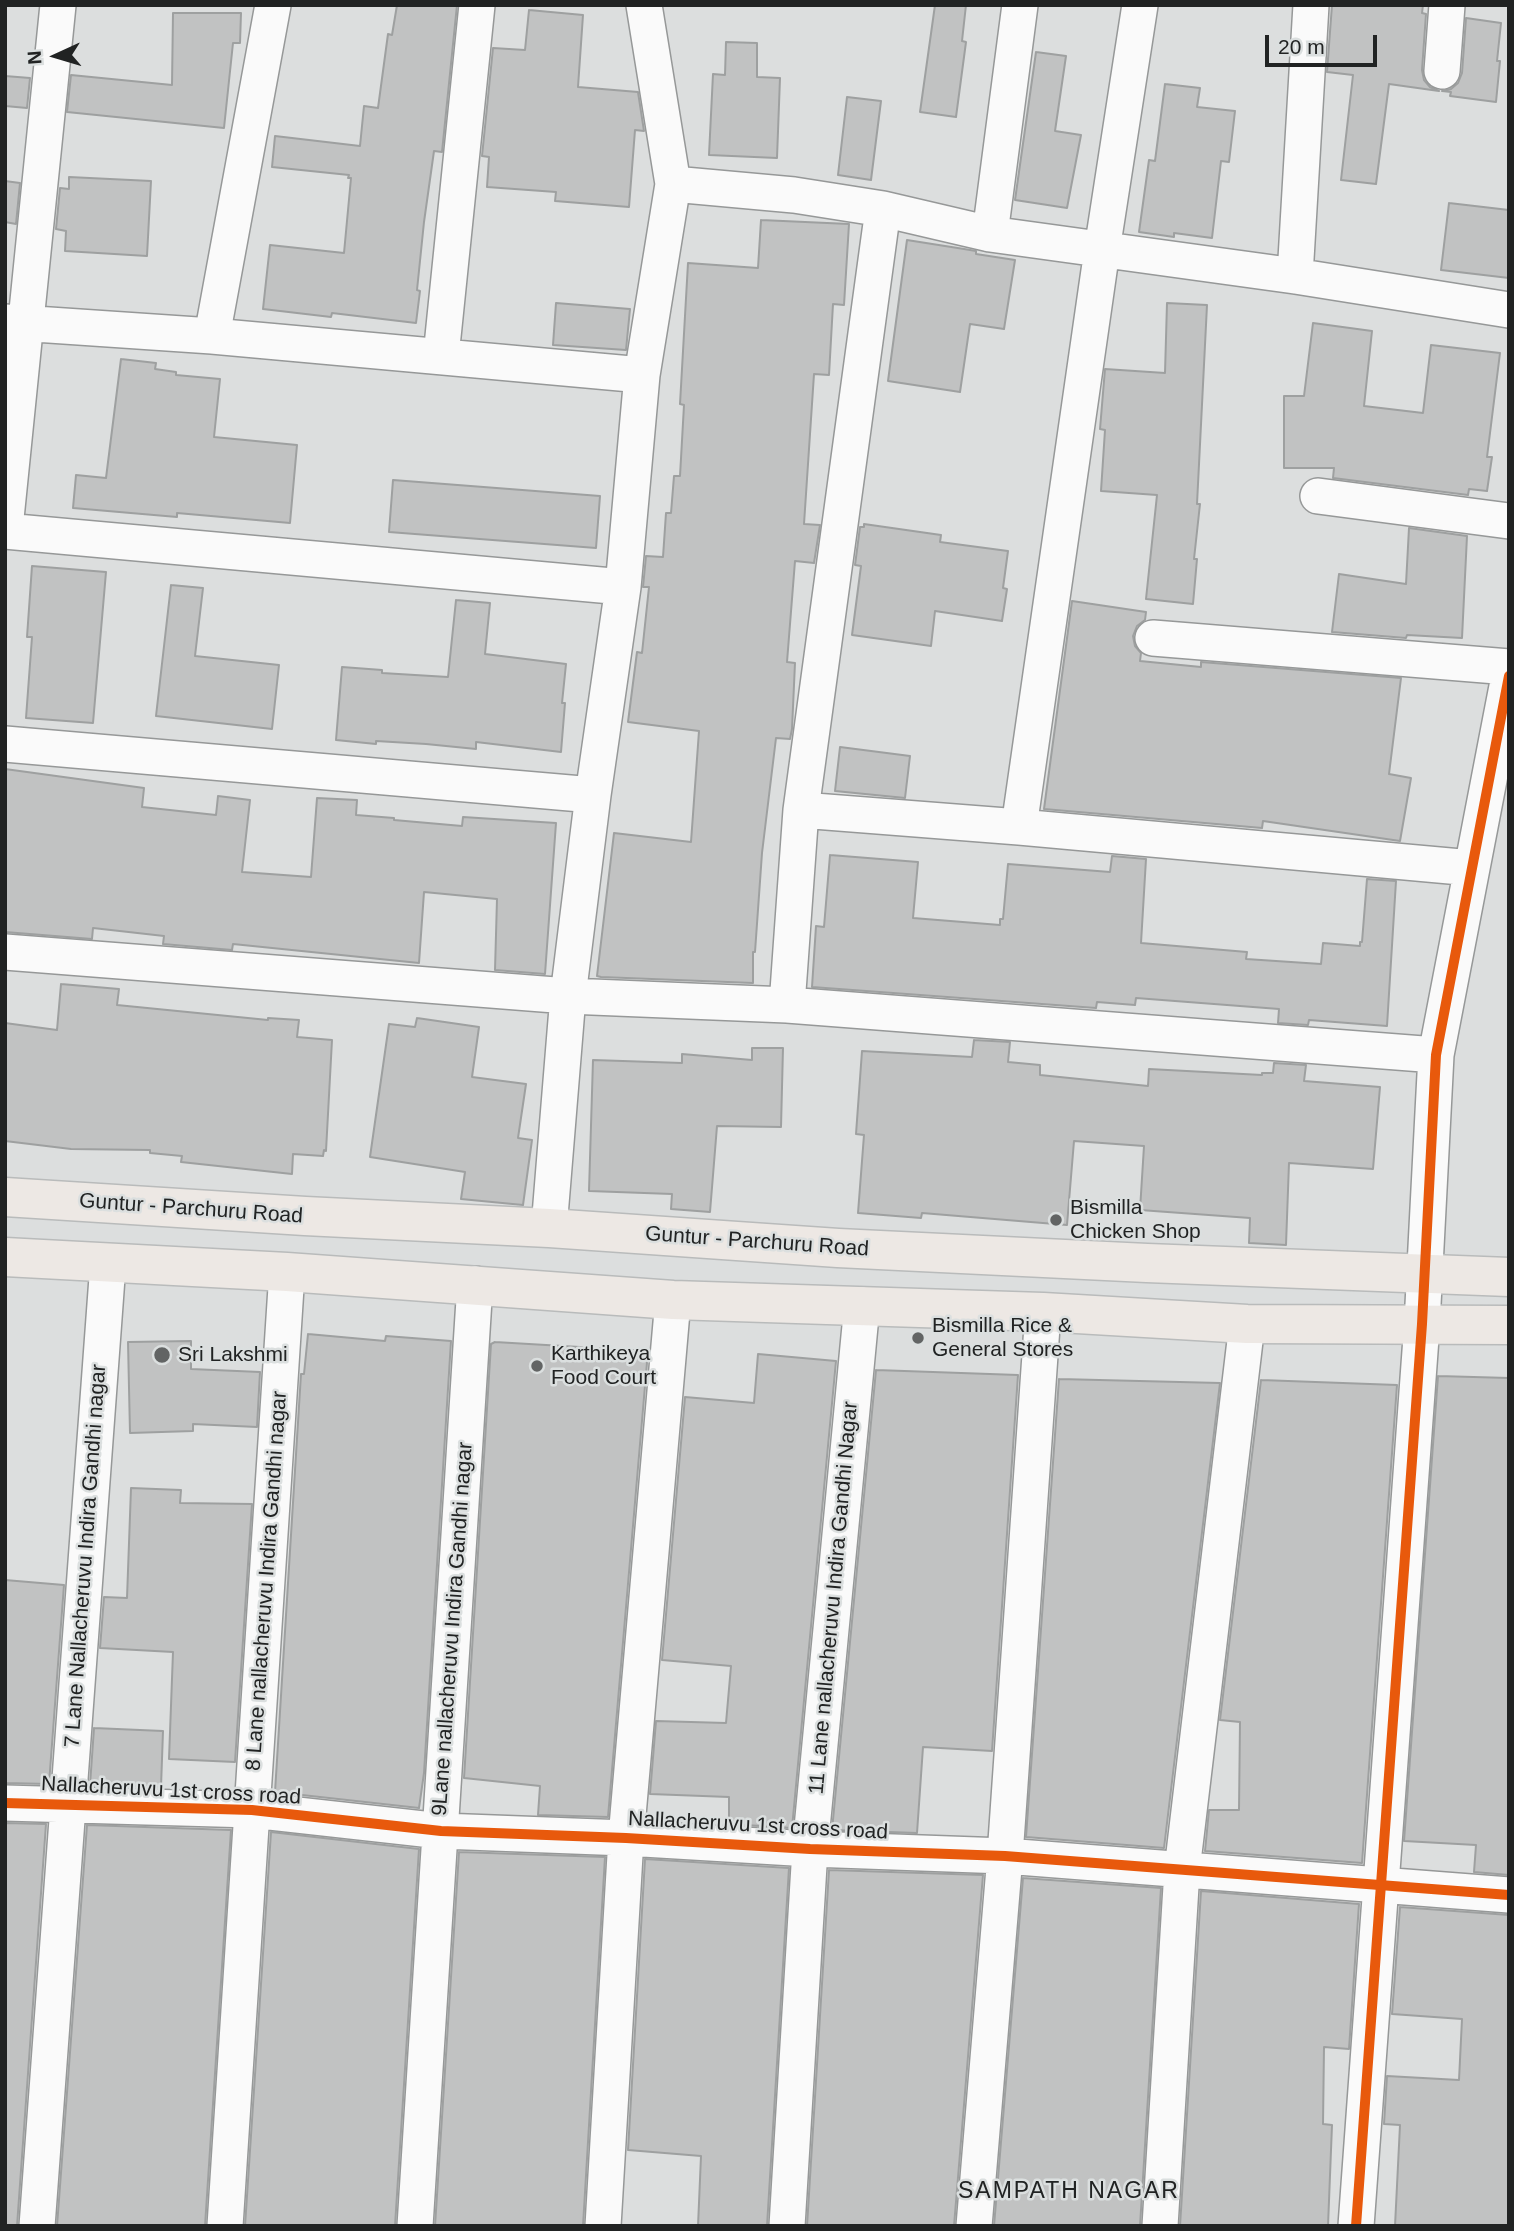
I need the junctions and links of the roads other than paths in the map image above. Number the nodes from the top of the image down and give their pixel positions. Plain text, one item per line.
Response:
1 (58, 5) edge
2 (273, 5) edge
3 (477, 5) edge
4 (644, 5) edge
5 (1020, 5) edge
6 (1140, 5) edge
7 (1311, 5) edge
8 (1447, 5) edge
9 (1442, 71) dead end
10 (673, 184) junction
11 (883, 209) junction
12 (990, 234) junction
13 (1102, 250) junction
14 (1295, 276) junction
15 (1509, 310) edge
16 (16, 323) edge
17 (212, 337) junction
18 (441, 356) junction
19 (642, 375) junction
20 (1318, 496) dead end
21 (1509, 521) edge
22 (5, 529) edge
23 (623, 587) junction
24 (1153, 638) dead end
25 (1509, 667) edge
26 (1509, 676) edge
27 (5, 744) edge
28 (593, 795) junction
29 (800, 810) junction
30 (1019, 827) junction
31 (1472, 868) junction
32 (5, 952) edge
33 (568, 996) junction
34 (787, 1005) junction
35 (1436, 1055) junction
36 (5, 1197) edge
37 (549, 1228) junction
38 (5, 1257) edge
39 (108, 1264) junction
40 (287, 1272) junction
41 (1424, 1275) junction
42 (1509, 1277) edge
43 (475, 1284) junction
44 (673, 1300) junction
45 (862, 1305) junction
46 (1043, 1312) junction
47 (1247, 1324) junction
48 (1422, 1324) junction
49 (1509, 1325) edge
50 (5, 1803) edge
51 (68, 1806) junction
52 (252, 1810) junction
53 (441, 1831) junction
54 (626, 1838) junction
55 (810, 1849) junction
56 (1005, 1857) junction
57 (1182, 1870) junction
58 (1382, 1886) junction
59 (1509, 1895) edge
60 (37, 2226) edge
61 (225, 2226) edge
62 (415, 2226) edge
63 (603, 2226) edge
64 (787, 2226) edge
65 (974, 2226) edge
66 (1160, 2226) edge
67 (1356, 2226) edge

1 - 16 street
2 - 17 street
3 - 18 street
4 - 10 street
5 - 12 street
6 - 13 street
7 - 14 street
8 - 9 street
10 - 11 street
10 - 19 street
11 - 12 street
11 - 29 street
12 - 13 street
13 - 14 street
13 - 30 street
14 - 15 street
16 - 17 street
16 - 22 street
17 - 18 street
18 - 19 street
19 - 23 street
20 - 21 street
22 - 23 street
23 - 28 street
24 - 25 street
26 - 31 street
27 - 28 street
28 - 33 street
29 - 30 street
29 - 34 street
30 - 31 street
31 - 35 street
32 - 33 street
33 - 34 street
33 - 37 street
34 - 35 street
35 - 41 street
36 - 37 main road, Guntur - Parchuru Road
37 - 41 main road, Guntur - Parchuru Road
38 - 39 main road
39 - 40 main road
39 - 51 street, 7 Lane Nallacheruvu Indira Gandhi nagar
40 - 43 main road
40 - 52 street, 8 Lane nallacheruvu Indira Gandhi nagar
41 - 42 main road, Guntur - Parchuru Road
41 - 48 street
43 - 44 main road
43 - 53 street, 9Lane nallacheruvu Indira Gandhi nagar
44 - 45 main road
44 - 54 street
45 - 46 main road
45 - 55 street, 11 Lane nallacheruvu Indira Gandhi Nagar
46 - 47 main road
46 - 56 street
47 - 48 main road
47 - 57 street
48 - 49 main road
48 - 58 street
50 - 51 street, Nallacheruvu 1st cross road
51 - 52 street, Nallacheruvu 1st cross road
51 - 60 street, 7 Lane Nallacheruvu Indira Gandhi nagar
52 - 53 street, Nallacheruvu 1st cross road
52 - 61 street, 8 Lane nallacheruvu Indira Gandhi nagar
53 - 54 street, Nallacheruvu 1st cross road
53 - 62 street, 9Lane nallacheruvu Indira Gandhi nagar
54 - 55 street, Nallacheruvu 1st cross road
54 - 63 street
55 - 56 street, Nallacheruvu 1st cross road
55 - 64 street, 11 Lane nallacheruvu Indira Gandhi Nagar
56 - 57 street, Nallacheruvu 1st cross road
56 - 65 street
57 - 58 street, Nallacheruvu 1st cross road
57 - 66 street
58 - 59 street, Nallacheruvu 1st cross road
58 - 67 street

